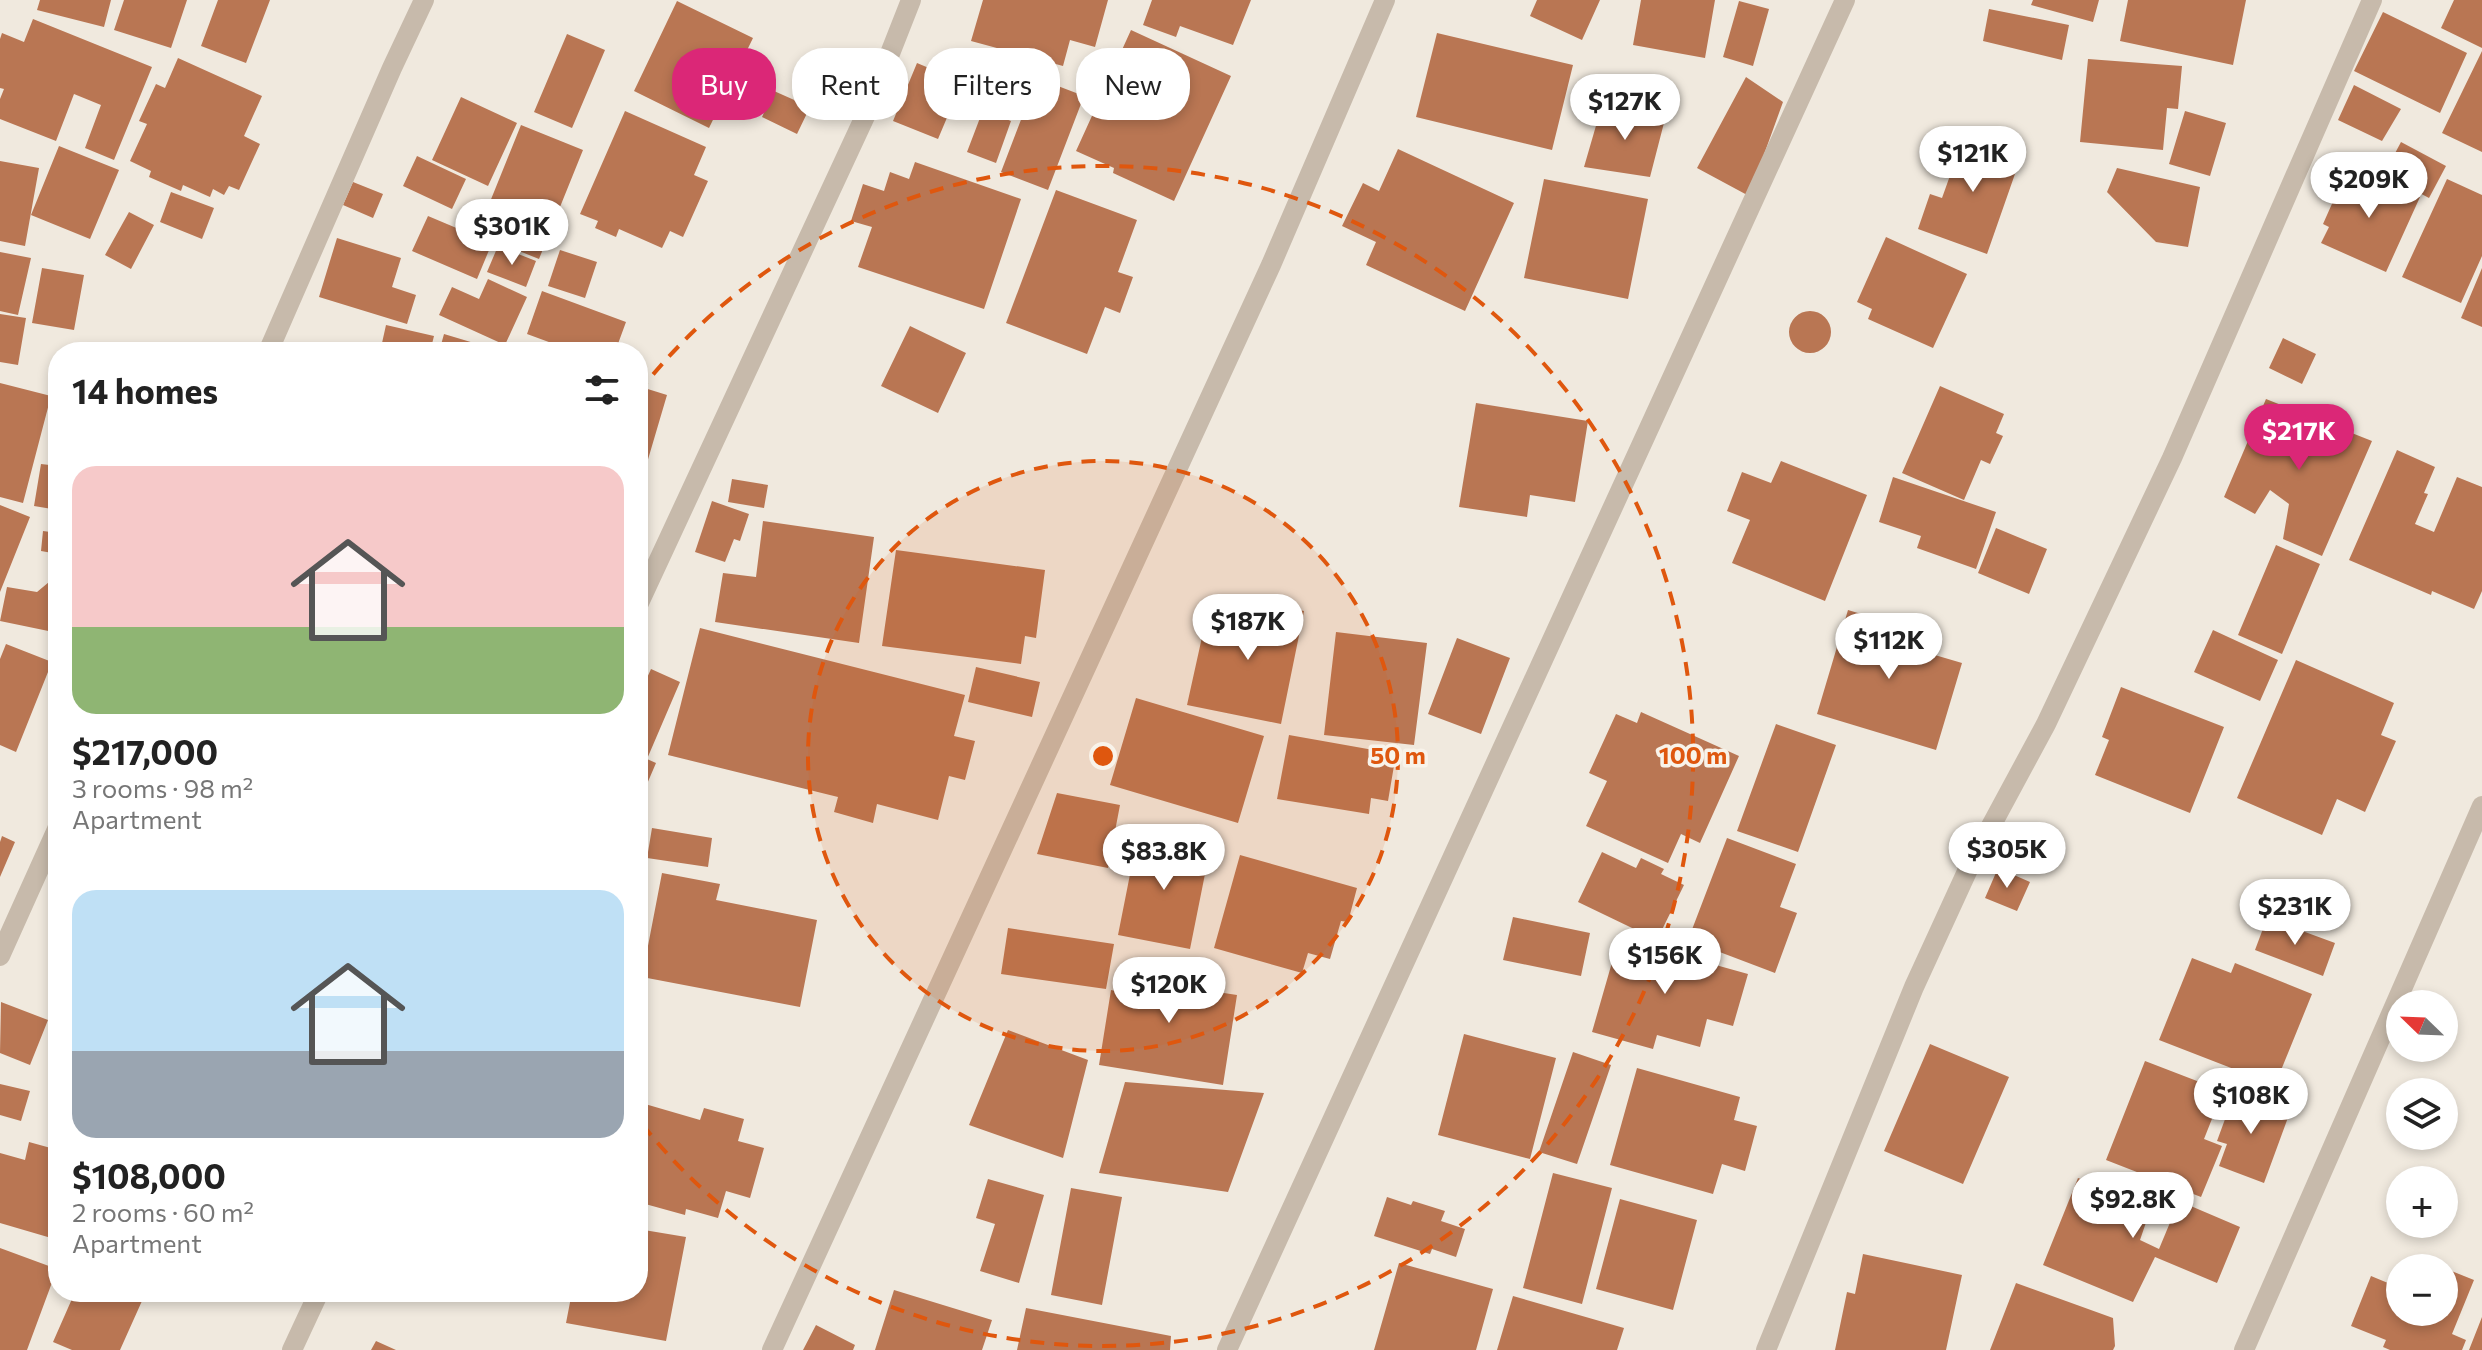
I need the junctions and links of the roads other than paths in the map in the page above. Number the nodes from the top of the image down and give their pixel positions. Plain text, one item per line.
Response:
1 (424, 0) edge
2 (911, 0) edge
3 (1385, 0) edge
4 (1845, 0) edge
5 (2372, 0) edge
6 (272, 342) edge
7 (648, 583) edge
8 (2482, 806) edge
9 (48, 849) edge
10 (0, 956) edge
11 (314, 1302) edge
12 (292, 1350) edge
13 (772, 1350) edge
14 (1227, 1350) edge
15 (1766, 1350) edge
16 (2244, 1350) edge

1 - 6 street
2 - 7 street
3 - 13 street
4 - 14 street
5 - 15 street
8 - 16 street
9 - 10 street
11 - 12 street

